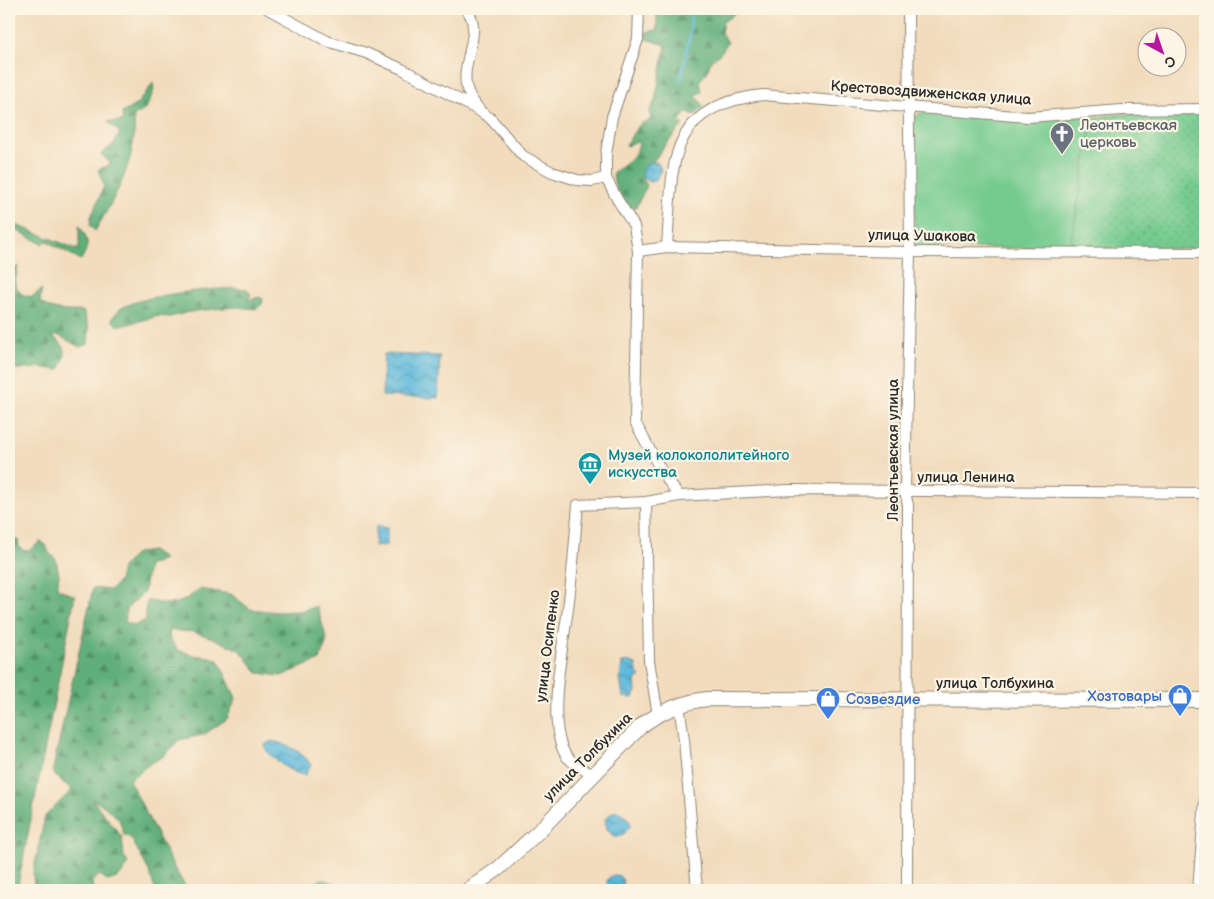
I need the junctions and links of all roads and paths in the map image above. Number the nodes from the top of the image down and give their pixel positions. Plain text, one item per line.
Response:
1 (268, 9) edge
2 (466, 9) edge
3 (639, 9) edge
4 (908, 9) edge
5 (909, 107) junction
6 (1205, 109) edge
7 (481, 112) junction
8 (606, 178) junction
9 (667, 246) junction
10 (638, 251) junction
11 (910, 252) junction
12 (1205, 253) edge
13 (905, 492) junction
14 (1205, 493) edge
15 (679, 496) junction
16 (646, 502) junction
17 (578, 506) joint
18 (908, 699) junction
19 (1205, 700) edge
20 (679, 705) junction
21 (658, 714) junction
22 (592, 775) junction
23 (1205, 800) edge
24 (468, 890) edge
25 (698, 890) edge
26 (907, 890) edge
27 (1198, 890) edge

1 - 7 street
2 - 7 street
3 - 8 street
4 - 5 street, Леонтьевская улица
5 - 6 street, Крестовоздвиженская улица
5 - 9 street, Крестовоздвиженская улица
5 - 11 street, Леонтьевская улица
7 - 8 street
8 - 10 street
9 - 10 street, улица Ушакова
9 - 11 street, улица Ушакова
10 - 15 street
11 - 12 street, улица Ушакова
11 - 13 street, Леонтьевская улица
13 - 14 street, улица Ленина
13 - 15 street, улица Ленина
13 - 18 street, Леонтьевская улица
15 - 16 street, улица Ленина
16 - 17 street, улица Ленина
16 - 21 street
17 - 22 street, улица Осипенко
18 - 19 main road, улица Толбухина
18 - 20 main road, улица Толбухина
18 - 26 street, Леонтьевская улица
20 - 21 main road, улица Толбухина
20 - 25 street
21 - 22 main road, улица Толбухина
22 - 24 main road, улица Толбухина
23 - 27 street

